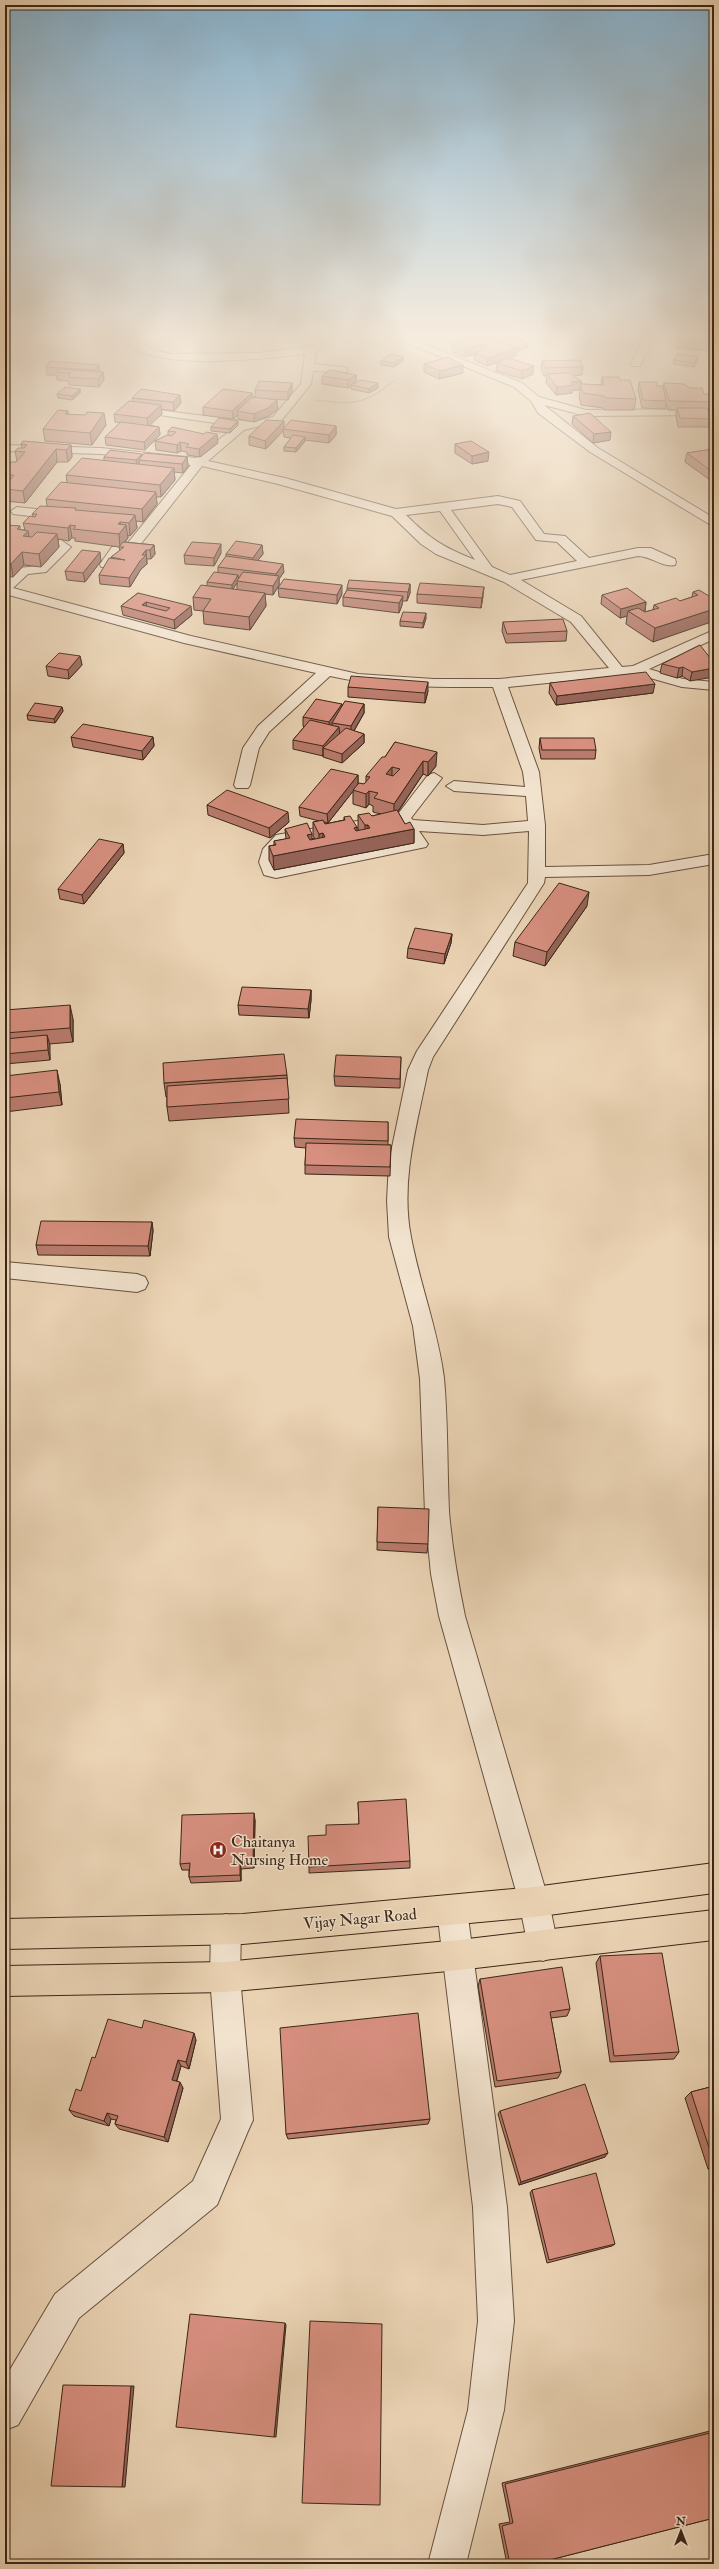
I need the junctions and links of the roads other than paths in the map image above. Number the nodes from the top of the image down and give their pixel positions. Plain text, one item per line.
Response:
1 (171, 459) edge
2 (203, 459) edge
3 (609, 459) edge
4 (199, 462) junction
5 (153, 499) edge
6 (168, 500) junction
7 (50, 504) edge
8 (443, 507) junction
9 (714, 510) edge
10 (17, 512) dead end
11 (396, 513) junction
12 (698, 513) junction
13 (42, 514) junction
14 (79, 518) edge
15 (714, 523) edge
16 (132, 524) edge
17 (147, 525) junction
18 (6, 529) edge
19 (670, 562) dead end
20 (587, 563) junction
21 (106, 564) edge
22 (486, 568) junction
23 (10, 578) edge
24 (509, 579) junction
25 (5, 590) edge
26 (714, 634) edge
27 (327, 671) junction
28 (627, 671) junction
29 (499, 683) junction
30 (714, 686) edge
31 (434, 778) dead end
32 (242, 785) dead end
33 (454, 786) dead end
34 (534, 792) junction
35 (405, 821) junction
36 (537, 825) junction
37 (714, 859) edge
38 (537, 872) junction
39 (5, 1270) edge
40 (137, 1283) dead end
41 (714, 1878) edge
42 (534, 1902) junction
43 (452, 1910) junction
44 (714, 1925) edge
45 (226, 1929) junction
46 (5, 1934) edge
47 (543, 1946) junction
48 (459, 1955) junction
49 (225, 1977) junction
50 (5, 1981) edge
51 (5, 2412) edge
52 (447, 2564) edge

1 - 4 street
2 - 4 street
3 - 12 street
4 - 6 street
4 - 11 street
5 - 6 street
6 - 17 street
7 - 13 street
8 - 11 street
8 - 20 street
8 - 22 street
9 - 12 street
10 - 13 street
11 - 22 street
12 - 15 street
13 - 14 street
16 - 17 street
17 - 21 street
18 - 23 street
19 - 20 street
20 - 24 street
22 - 24 street
23 - 25 street
24 - 28 street
25 - 27 street
26 - 28 street
27 - 29 street
27 - 32 street
28 - 29 street
28 - 30 street
29 - 34 street
31 - 35 street
33 - 34 street
34 - 36 street
35 - 35 street
35 - 36 street
36 - 38 street
37 - 38 street
38 - 42 street
39 - 40 street
41 - 42 main road, Vijay Nagar Road
42 - 43 main road, Vijay Nagar Road
42 - 47 street
43 - 45 main road, Vijay Nagar Road
43 - 48 street
44 - 47 main road
45 - 46 main road, Vijay Nagar Road
45 - 49 street
47 - 48 main road
48 - 49 main road
48 - 52 street
49 - 50 main road
49 - 51 street

